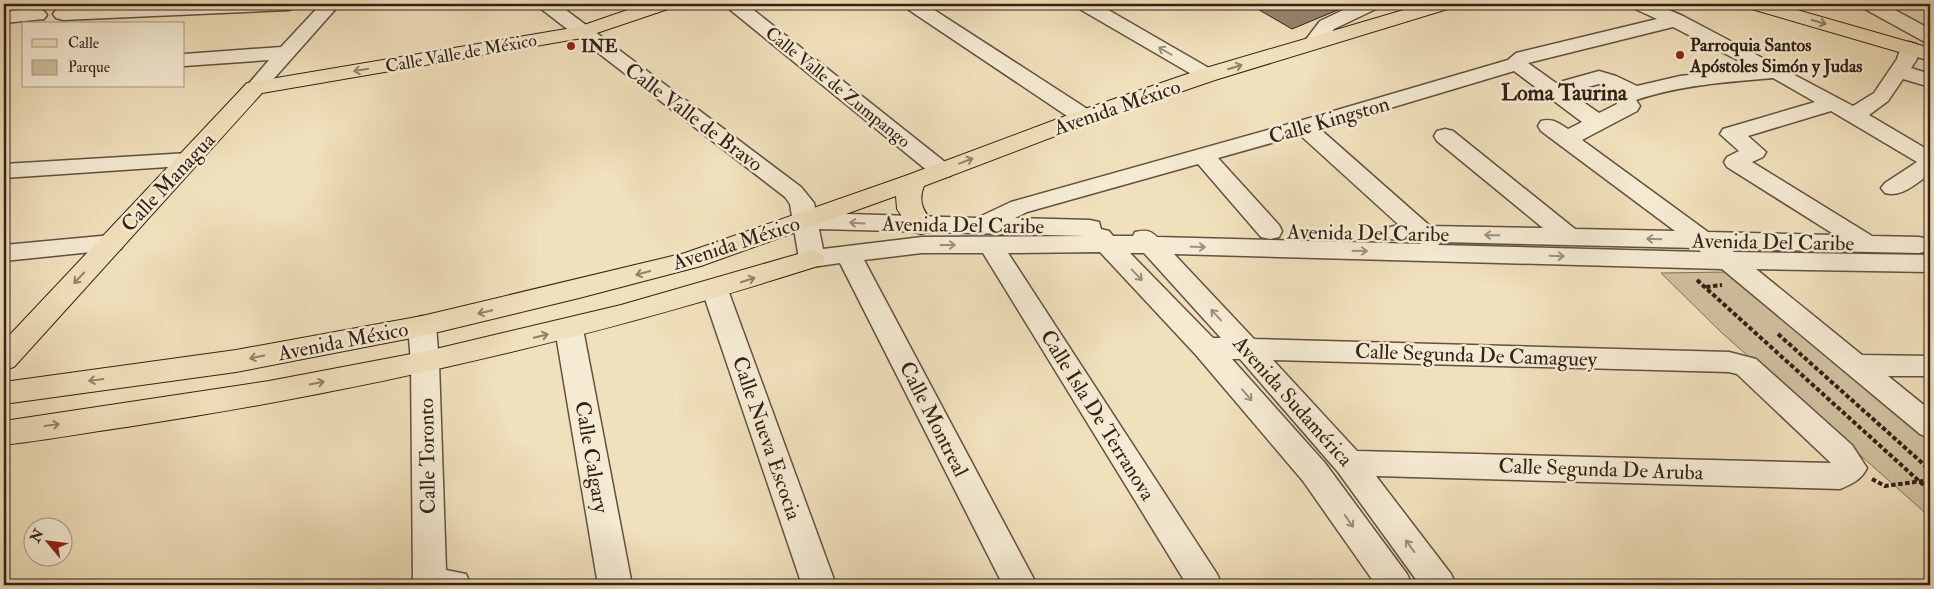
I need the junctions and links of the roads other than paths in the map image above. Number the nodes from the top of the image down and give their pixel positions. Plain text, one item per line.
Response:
1 (288, 4) edge
2 (331, 4) edge
3 (547, 4) edge
4 (664, 4) edge
5 (734, 4) edge
6 (913, 4) edge
7 (1125, 4) edge
8 (1371, 4) edge
9 (1444, 4) edge
10 (1640, 4) edge
11 (1755, 4) edge
12 (1870, 4) edge
13 (1093, 9) edge
14 (37, 15) dead end
15 (77, 17) edge
16 (1676, 20) junction
17 (8, 21) edge
18 (582, 32) junction
19 (1930, 36) edge
20 (1314, 42) junction
21 (1909, 48) junction
22 (286, 53) junction
23 (1930, 55) edge
24 (185, 60) edge
25 (1517, 64) junction
26 (1898, 71) junction
27 (1775, 72) junction
28 (1207, 75) junction
29 (1930, 81) edge
30 (255, 88) junction
31 (1554, 90) junction
32 (1629, 95) junction
33 (1834, 103) junction
34 (1854, 115) junction
35 (1084, 117) junction
36 (1598, 123) junction
37 (1304, 128) junction
38 (1445, 136) dead end
39 (1202, 156) junction
40 (189, 160) junction
41 (1735, 162) joint
42 (1930, 162) edge
43 (4, 171) edge
44 (942, 171) junction
45 (914, 182) junction
46 (1892, 188) dead end
47 (806, 220) junction
48 (1270, 231) junction
49 (1424, 234) junction
50 (986, 235) junction
51 (921, 236) junction
52 (1099, 236) junction
53 (1568, 236) junction
54 (1143, 237) junction
55 (112, 243) junction
56 (1866, 244) junction
57 (1930, 245) edge
58 (848, 252) junction
59 (4, 253) edge
60 (1446, 253) junction
61 (1692, 254) junction
62 (812, 259) junction
63 (1728, 260) junction
64 (1930, 263) edge
65 (715, 290) junction
66 (422, 326) junction
67 (569, 329) junction
68 (1206, 348) junction
69 (1247, 349) junction
70 (4, 359) edge
71 (425, 363) junction
72 (1858, 364) junction
73 (1930, 366) edge
74 (4, 393) edge
75 (1930, 426) edge
76 (4, 433) edge
77 (1349, 462) junction
78 (1852, 468) joint
79 (438, 585) edge
80 (615, 585) edge
81 (819, 585) edge
82 (1020, 585) edge
83 (1205, 585) edge
84 (1394, 585) edge
85 (1439, 585) edge

1 - 15 street
2 - 22 street, Calle Managua
3 - 18 street, Calle Valle de Bravo
4 - 18 main road, Calle Valle de México
5 - 44 street, Calle Valle de Zumpango
6 - 35 street
7 - 13 street
8 - 20 street
9 - 20 main road, Avenida México
10 - 16 street
11 -> 21 main road
12 - 19 street
28 -> 13 street
14 - 17 street
16 - 25 street, Calle Kingston
16 - 27 street
18 -> 30 main road, Calle Valle de México
18 - 47 street, Calle Valle de Bravo
28 -> 20 main road, Avenida México
21 - 23 main road
21 - 26 street
22 - 24 street
22 - 30 street, Calle Managua
25 - 31 street
25 - 37 street, Calle Kingston
26 - 29 street
26 - 34 street
27 - 32 street
27 - 33 street
28 - 35 main road, Avenida México
30 - 40 main road, Calle Managua
31 - 32 street
31 - 36 street
32 - 36 street
33 - 34 street
33 - 41 street
34 - 42 street
44 -> 35 main road, Avenida México
36 - 61 street
37 - 39 street, Calle Kingston
37 - 49 street
38 - 53 street
39 - 48 street
39 - 50 street, Calle Kingston
40 - 43 street
40 - 55 main road, Calle Managua
41 - 56 street
42 - 46 street
44 - 45 main road, Avenida México
45 - 47 main road, Avenida México
45 - 51 main road
51 -> 47 street, Avenida Del Caribe
47 - 62 street, Calle Valle de Bravo
47 -> 66 main road, Avenida México
48 - 49 street, Avenida Del Caribe
48 - 54 street, Avenida Del Caribe
53 -> 49 street, Avenida Del Caribe
49 - 60 street
50 - 51 street, Avenida Del Caribe
50 - 52 street, Avenida Del Caribe
50 - 83 street, Calle Isla De Terranova
51 - 58 street, Avenida Del Caribe
52 - 54 street, Avenida Del Caribe
52 -> 68 street, Avenida Sudamérica
61 -> 53 street, Avenida Del Caribe
54 -> 60 street, Avenida Del Caribe
69 -> 54 street, Avenida Sudamérica
55 - 59 street
55 -> 70 main road, Calle Managua
56 - 57 street, Avenida Del Caribe
56 - 61 street, Avenida Del Caribe
58 - 62 street, Avenida Del Caribe
58 - 82 street, Calle Montreal
60 -> 61 street, Avenida Del Caribe
61 - 63 street, Avenida Del Caribe
65 -> 62 main road, Avenida México
63 - 64 street, Avenida Del Caribe
63 - 72 street
65 - 67 main road, Avenida México
65 - 81 street, Calle Nueva Escocia
66 - 71 street, Calle Toronto
66 -> 74 main road, Avenida México
71 -> 67 main road, Avenida México
67 - 80 street, Calle Calgary
68 - 69 street, Calle Segunda De Camaguey
68 -> 84 street, Avenida Sudamérica
69 - 77 street, Avenida Sudamérica
69 - 78 street, Calle Segunda De Camaguey
76 -> 71 main road, Avenida México
71 - 79 street, Calle Toronto
72 - 73 street
72 - 75 street
77 - 78 street, Calle Segunda De Aruba
85 -> 77 street, Avenida Sudamérica

